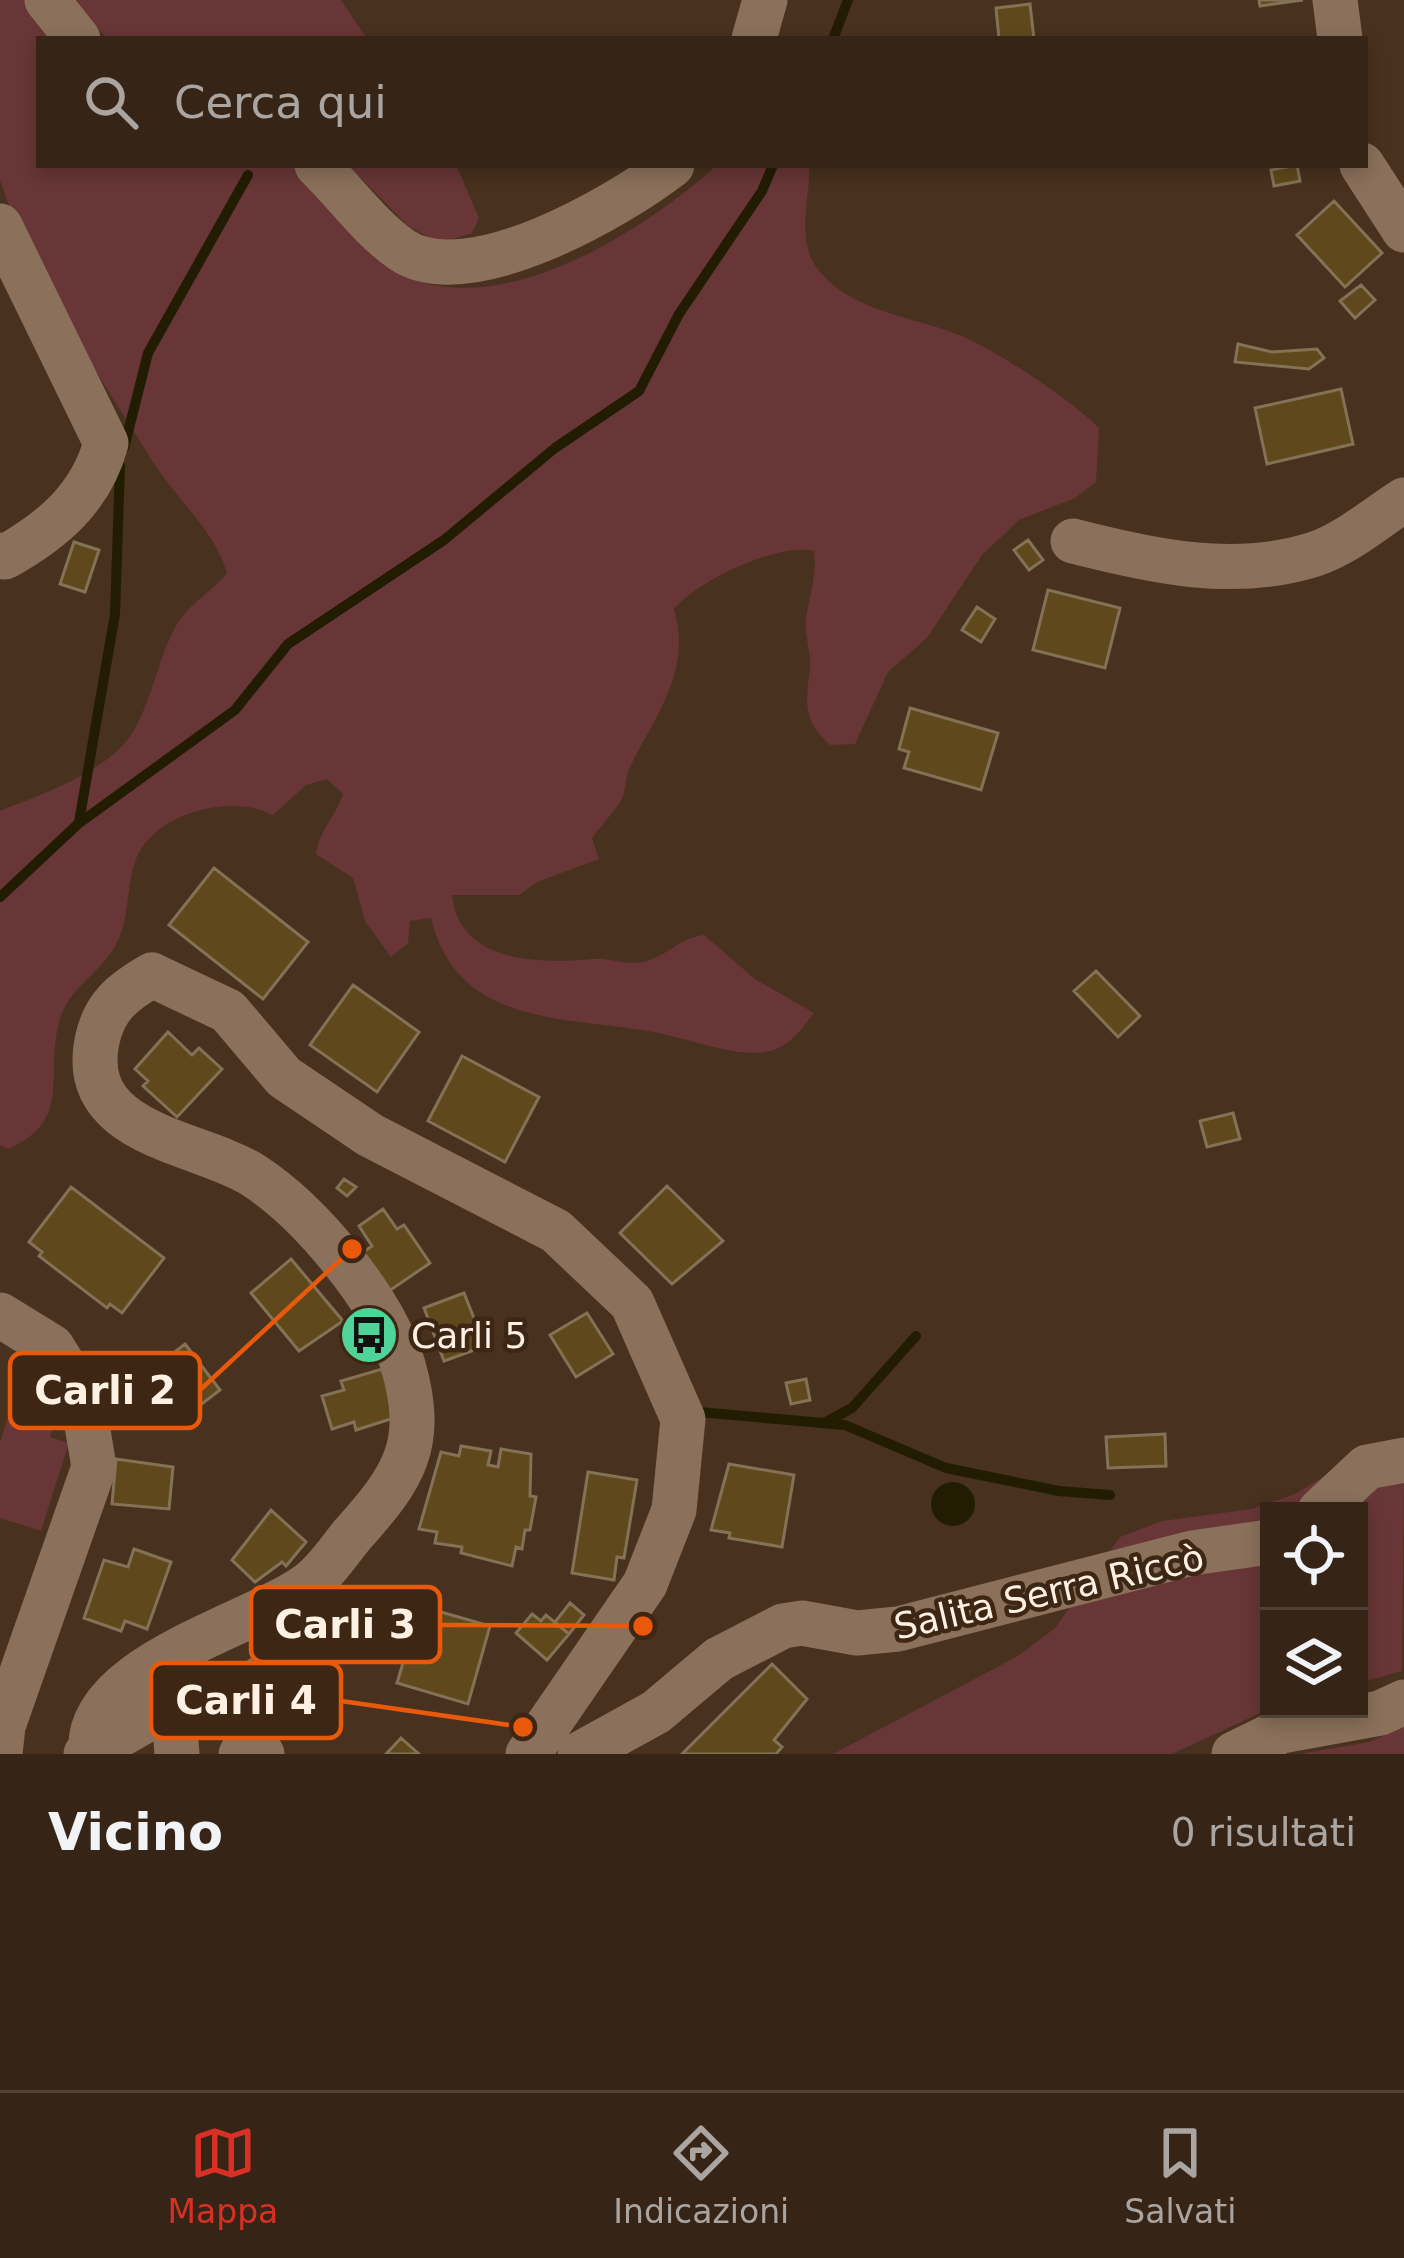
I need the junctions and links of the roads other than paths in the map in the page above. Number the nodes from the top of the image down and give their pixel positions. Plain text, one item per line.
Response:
1 (47, 0) edge
2 (765, 0) edge
3 (1335, 0) edge
4 (76, 36) edge
5 (755, 36) edge
6 (1340, 36) edge
7 (320, 168) edge
8 (667, 168) edge
9 (1364, 168) edge
10 (0, 226) edge
11 (1404, 230) edge
12 (1404, 500) edge
13 (1073, 541) dead end
14 (0, 555) edge
15 (0, 1315) edge
16 (1404, 1460) edge
17 (1329, 1502) edge
18 (1260, 1543) edge
19 (1404, 1702) edge
20 (89, 1752) edge
21 (0, 1754) edge
22 (177, 1754) edge
23 (241, 1754) edge
24 (262, 1754) edge
25 (528, 1754) edge
26 (580, 1754) edge
27 (1234, 1754) edge

1 - 4 street
2 - 5 street
3 - 6 street
7 - 8 street
9 - 11 street
10 - 14 street
12 - 13 street
15 - 21 street
16 - 17 street
18 - 26 street, Salita Serra Riccò
19 - 27 street
20 - 22 street
20 - 25 street
23 - 24 street

